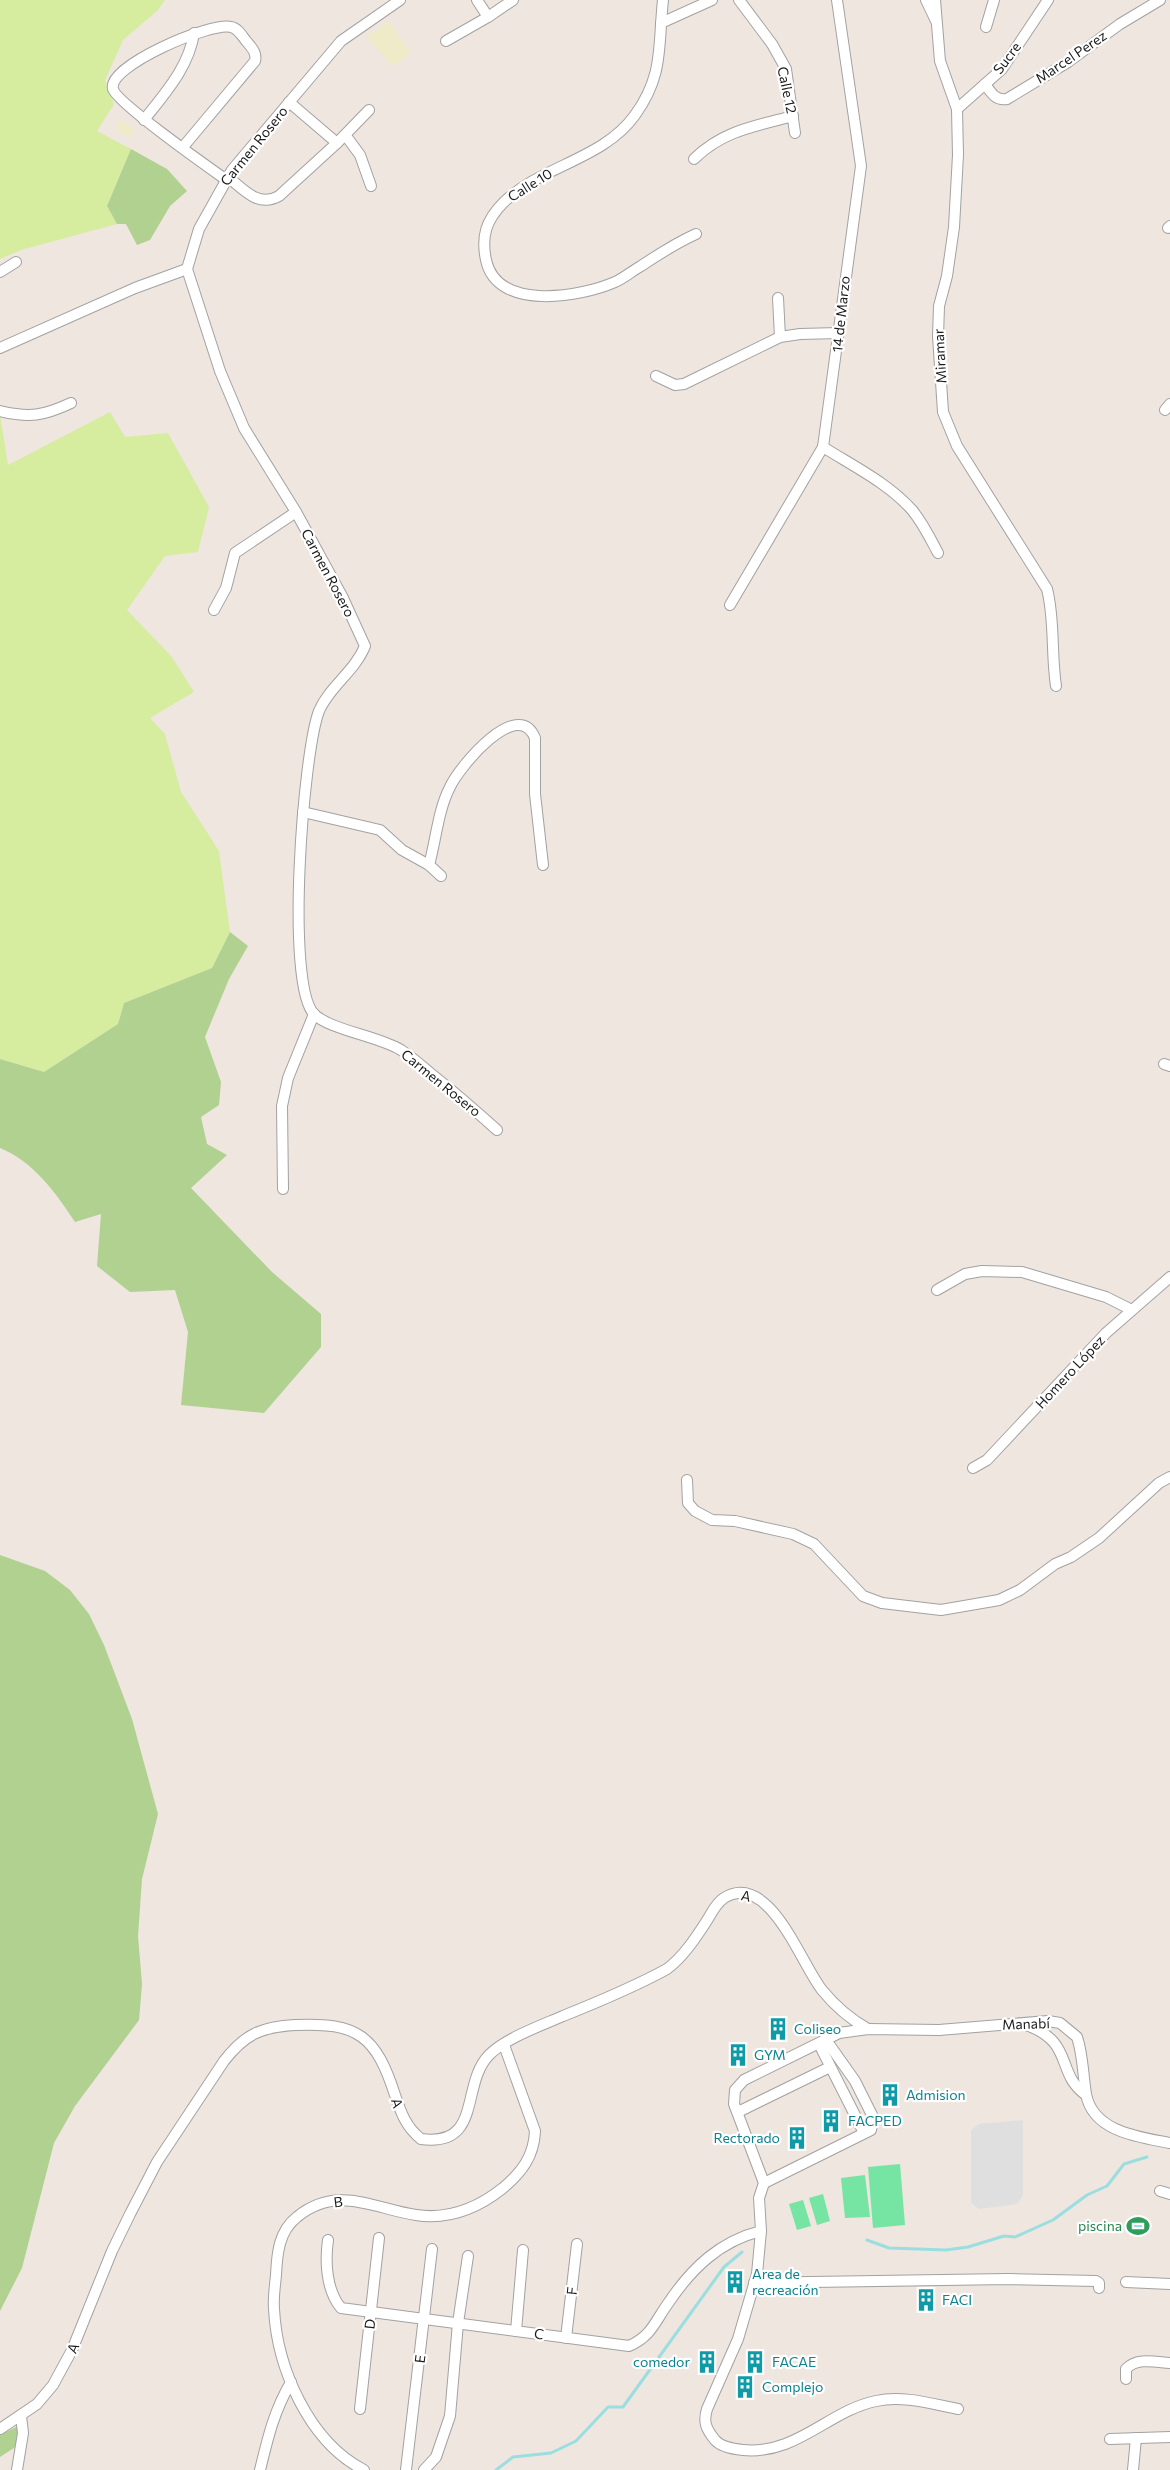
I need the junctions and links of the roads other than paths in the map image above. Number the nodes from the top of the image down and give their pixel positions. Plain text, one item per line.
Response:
1 (400, 0) edge
2 (477, 0) edge
3 (513, 0) edge
4 (663, 0) edge
5 (712, 0) edge
6 (739, 0) edge
7 (837, 0) edge
8 (926, 0) edge
9 (935, 0) edge
10 (994, 0) edge
11 (1048, 0) edge
12 (1160, 0) edge
13 (488, 17) junction
14 (661, 23) junction
15 (938, 24) junction
16 (986, 27) dead end
17 (194, 33) junction
18 (446, 41) dead end
19 (986, 84) junction
20 (289, 102) junction
21 (957, 109) junction
22 (369, 110) dead end
23 (793, 116) junction
24 (144, 120) junction
25 (795, 133) dead end
26 (346, 136) junction
27 (337, 143) junction
28 (183, 147) junction
29 (694, 159) dead end
30 (226, 178) junction
31 (371, 186) dead end
32 (696, 234) dead end
33 (16, 262) dead end
34 (187, 269) junction
35 (0, 272) edge
36 (778, 298) dead end
37 (839, 333) junction
38 (780, 337) junction
39 (0, 348) edge
40 (656, 376) dead end
41 (71, 403) dead end
42 (0, 410) edge
43 (823, 447) junction
44 (296, 512) junction
45 (938, 553) dead end
46 (730, 605) dead end
47 (214, 610) dead end
48 (1056, 686) dead end
49 (303, 812) junction
50 (429, 865) junction
51 (542, 865) dead end
52 (440, 876) dead end
53 (314, 1014) junction
54 (497, 1130) dead end
55 (283, 1189) dead end
56 (1170, 1277) edge
57 (937, 1290) dead end
58 (1132, 1310) junction
59 (973, 1468) dead end
60 (1170, 1477) edge
61 (687, 1480) dead end
62 (1021, 2023) junction
63 (868, 2029) junction
64 (822, 2042) junction
65 (504, 2045) junction
66 (830, 2067) junction
67 (855, 2081) junction
68 (840, 2087) junction
69 (1086, 2095) junction
70 (738, 2112) junction
71 (864, 2133) junction
72 (1170, 2143) edge
73 (764, 2183) junction
74 (761, 2231) junction
75 (379, 2238) dead end
76 (328, 2240) dead end
77 (577, 2244) dead end
78 (432, 2248) dead end
79 (524, 2250) dead end
80 (468, 2256) dead end
81 (1126, 2282) dead end
82 (754, 2283) junction
83 (1170, 2284) edge
84 (1099, 2288) dead end
85 (371, 2314) junction
86 (424, 2320) junction
87 (458, 2323) junction
88 (516, 2331) junction
89 (566, 2338) junction
90 (1170, 2363) edge
91 (1126, 2379) dead end
92 (291, 2382) junction
93 (360, 2409) dead end
94 (958, 2410) dead end
95 (21, 2416) junction
96 (0, 2429) edge
97 (1170, 2437) edge
98 (1136, 2438) junction
99 (1110, 2439) dead end
100 (17, 2470) edge
101 (260, 2470) edge
102 (364, 2470) edge
103 (406, 2470) edge
104 (424, 2470) edge
105 (1133, 2470) edge

1 - 20 street, Carmen Rosero
2 - 13 street
3 - 13 street
4 - 14 street, Calle 10
5 - 14 street
6 - 23 street, Calle 12
7 - 37 street, 14 de Marzo
8 - 15 street
9 - 15 street, Miramar
10 - 16 street
11 - 19 street, Sucre
12 - 19 street, Marcel Perez
13 - 18 street
14 - 32 street, Calle 10
15 - 21 street, Miramar
17 - 24 street
17 - 24 street
17 - 28 street
19 - 21 street, Sucre
20 - 27 street
20 - 30 street, Carmen Rosero
21 - 48 street, Miramar
22 - 26 street
23 - 25 street, Calle 12
23 - 29 street
24 - 28 street
26 - 27 street
26 - 31 street
27 - 30 street
28 - 30 street
30 - 34 street, Carmen Rosero
33 - 35 street
34 - 39 street
34 - 44 street, Carmen Rosero
36 - 38 street
37 - 38 street
37 - 43 street, 14 de Marzo
38 - 40 street
41 - 42 street
43 - 45 street
43 - 46 street, 14 de Marzo
44 - 47 street
44 - 49 street, Carmen Rosero
49 - 50 street
49 - 53 street, Carmen Rosero
50 - 51 street
50 - 52 street
53 - 54 street, Carmen Rosero
53 - 55 street
56 - 58 street, Homero López
57 - 58 street
58 - 59 street, Homero López
60 - 61 street
62 - 63 street, Manabí
62 - 69 street
62 - 69 street, Manabí
63 - 64 street, Manabí
63 - 65 street, A
64 - 66 street
64 - 67 street
64 - 70 street, Manabí
65 - 92 street, B
65 - 95 street, A
66 - 68 street
66 - 70 street
67 - 68 street
67 - 71 street
68 - 71 street
69 - 72 street, Manabí
70 - 73 street, Manabí
71 - 73 street
73 - 74 street
74 - 82 street
74 - 89 street, C
75 - 85 street, D
76 - 85 street, C
77 - 89 street, F
78 - 86 street, E
79 - 88 street
80 - 87 street
81 - 83 street
82 - 84 street
82 - 94 street
85 - 86 street, C
85 - 93 street, D
86 - 87 street, C
86 - 103 street, E
87 - 88 street, C
87 - 104 street
88 - 89 street, C
90 - 91 street
92 - 101 street
92 - 102 street, B
95 - 96 street, A
95 - 100 street
97 - 98 street
98 - 99 street
98 - 105 street

